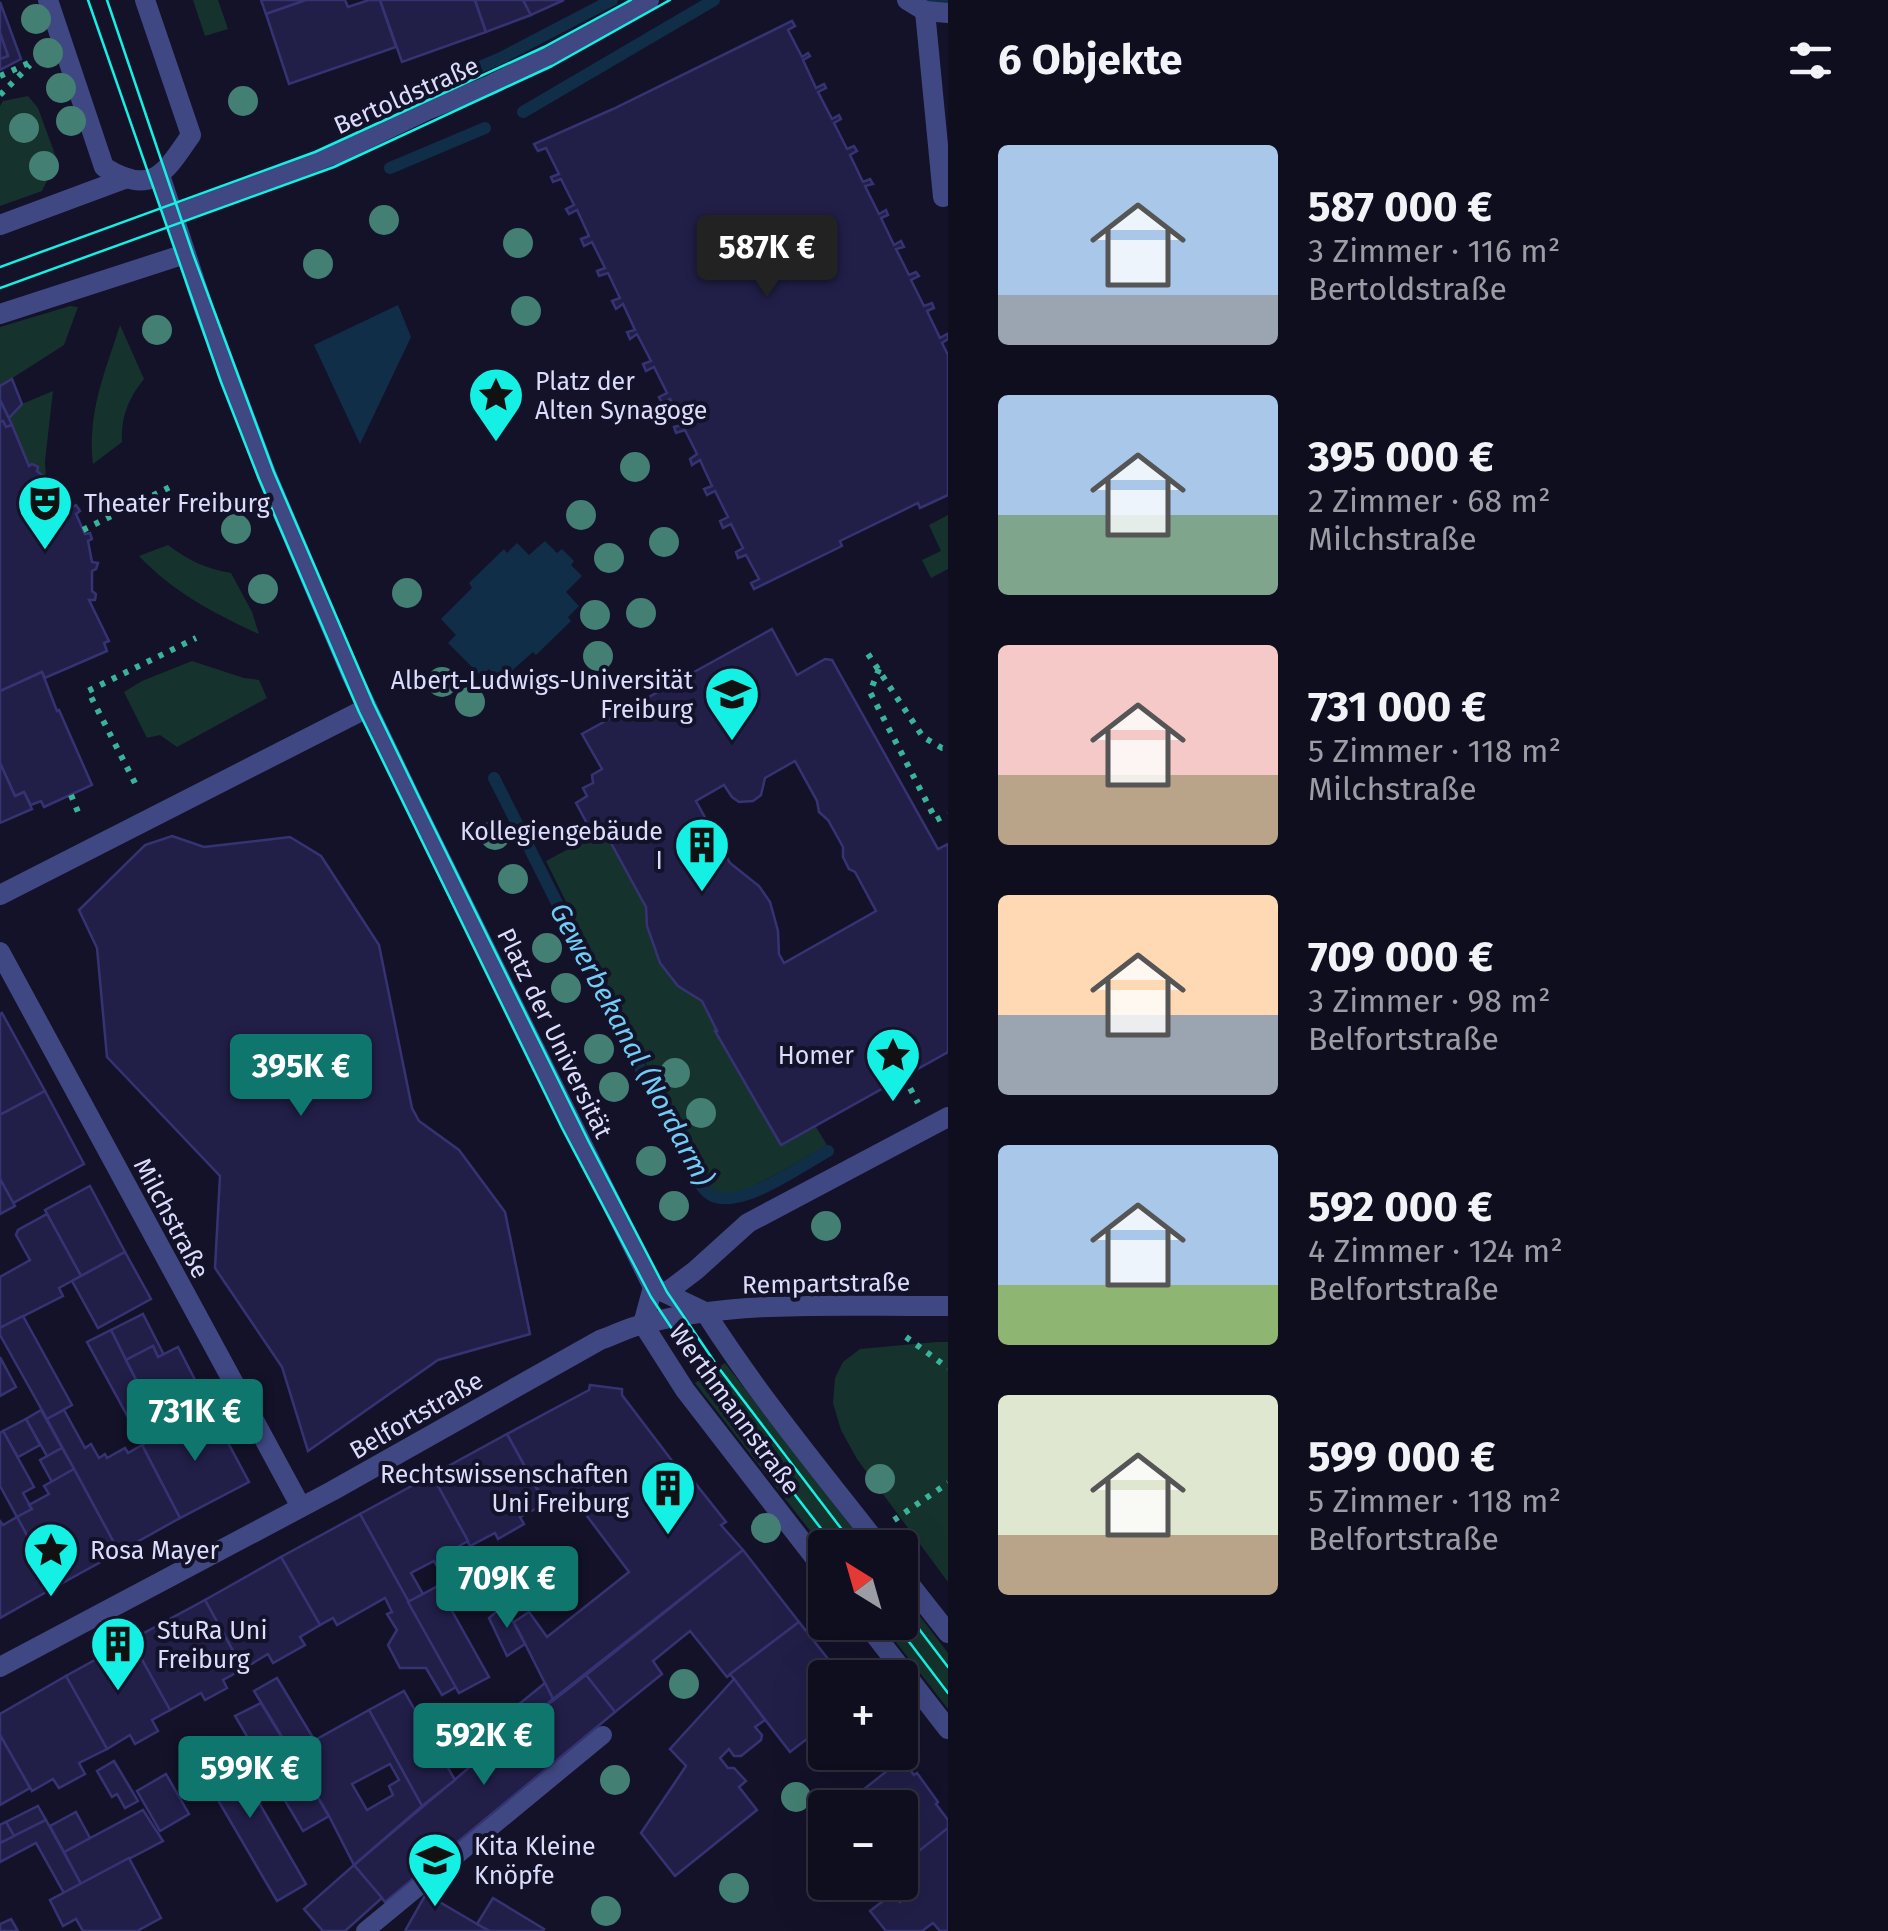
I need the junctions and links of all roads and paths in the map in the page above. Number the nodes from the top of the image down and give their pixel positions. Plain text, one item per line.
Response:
1 (48, 0) edge
2 (145, 0) edge
3 (650, 0) edge
4 (916, 6) edge
5 (948, 13) edge
6 (64, 50) junction
7 (34, 60) junction
8 (0, 76) edge
9 (0, 95) edge
10 (160, 176) junction
11 (124, 179) junction
12 (943, 196) dead end
13 (173, 216) junction
14 (0, 225) edge
15 (185, 254) junction
16 (0, 314) edge
17 (170, 488) dead end
18 (83, 530) dead end
19 (196, 638) dead end
20 (868, 654) dead end
21 (879, 669) junction
22 (367, 708) junction
23 (948, 748) edge
24 (135, 783) dead end
25 (70, 795) dead end
26 (78, 812) dead end
27 (948, 814) edge
28 (0, 895) edge
29 (0, 952) edge
30 (904, 1077) dead end
31 (911, 1088) dead end
32 (948, 1117) edge
33 (660, 1290) junction
34 (948, 1306) edge
35 (705, 1312) junction
36 (643, 1324) junction
37 (906, 1337) dead end
38 (948, 1368) edge
39 (948, 1483) edge
40 (301, 1507) junction
41 (898, 1516) dead end
42 (867, 1530) edge
43 (808, 1549) edge
44 (918, 1595) edge
45 (948, 1633) edge
46 (879, 1640) edge
47 (0, 1667) edge
48 (948, 1729) edge
49 (604, 1735) dead end
50 (365, 1931) edge

1 - 6 street
2 - 10 street
3 - 13 street, Bertoldstraße
4 - 5 street
4 - 12 street
6 - 7 path
6 - 11 street
7 - 8 path
7 - 9 path
10 - 11 street
10 - 13 street
11 - 14 street
13 - 15 street
15 - 16 street
15 - 22 street
17 - 18 path
19 - 24 path
20 - 21 path
21 - 23 path
21 - 27 path
22 - 28 street
22 - 33 street, Platz der Universität
25 - 26 path
29 - 40 street, Milchstraße
30 - 31 path
32 - 33 street
33 - 35 street
33 - 36 street
34 - 35 street, Rempartstraße
35 - 36 street, Belfortstraße
35 - 42 street, Werthmannstraße
36 - 40 street, Belfortstraße
36 - 43 street, Werthmannstraße
37 - 38 path
39 - 41 path
40 - 47 street, Belfortstraße
44 - 45 street
46 - 48 street
49 - 50 lane

